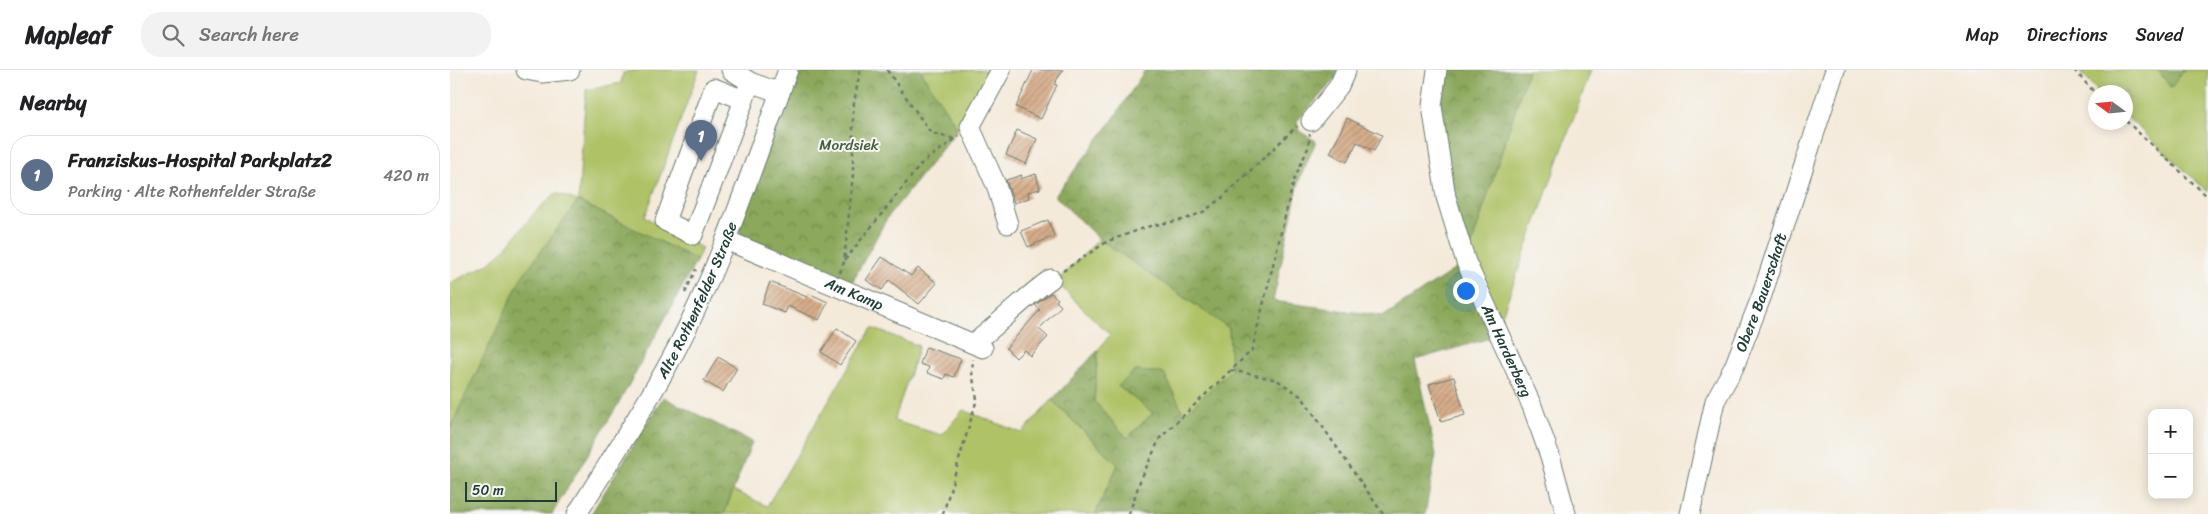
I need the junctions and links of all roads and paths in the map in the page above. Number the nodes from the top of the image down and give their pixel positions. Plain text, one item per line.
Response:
1 (526, 70) edge
2 (570, 70) edge
3 (731, 70) edge
4 (788, 70) edge
5 (860, 70) edge
6 (886, 70) edge
7 (1001, 70) edge
8 (1346, 70) edge
9 (1437, 70) edge
10 (1835, 70) edge
11 (2074, 70) edge
12 (747, 76) edge
13 (2088, 85) edge
14 (780, 93) junction
15 (744, 100) junction
16 (1311, 121) junction
17 (968, 127) junction
18 (2133, 127) edge
19 (2208, 197) edge
20 (1008, 224) dead end
21 (726, 240) junction
22 (844, 262) junction
23 (700, 265) dead end
24 (1051, 279) joint
25 (835, 286) junction
26 (683, 298) dead end
27 (978, 345) junction
28 (1231, 370) junction
29 (577, 514) edge
30 (943, 514) edge
31 (1128, 514) edge
32 (1383, 514) edge
33 (1566, 514) edge
34 (1690, 514) edge

1 - 2 street
3 - 12 street
4 - 14 street, Alte Rothenfelder Straße
5 - 22 path
6 - 17 path
7 - 17 street
8 - 16 street
9 - 33 street, Am Harderberg
10 - 34 street, Obere Bauerschaft
11 - 13 path
12 - 14 street
12 - 15 street
14 - 21 street, Alte Rothenfelder Straße
15 - 15 street
16 - 24 path
16 - 28 path
17 - 20 street
17 - 22 path
18 - 19 path
21 - 25 street, Am Kamp
21 - 29 street, Alte Rothenfelder Straße
22 - 25 path
23 - 26 path
24 - 27 street
25 - 27 street, Am Kamp
27 - 30 path
28 - 31 path
28 - 32 path

